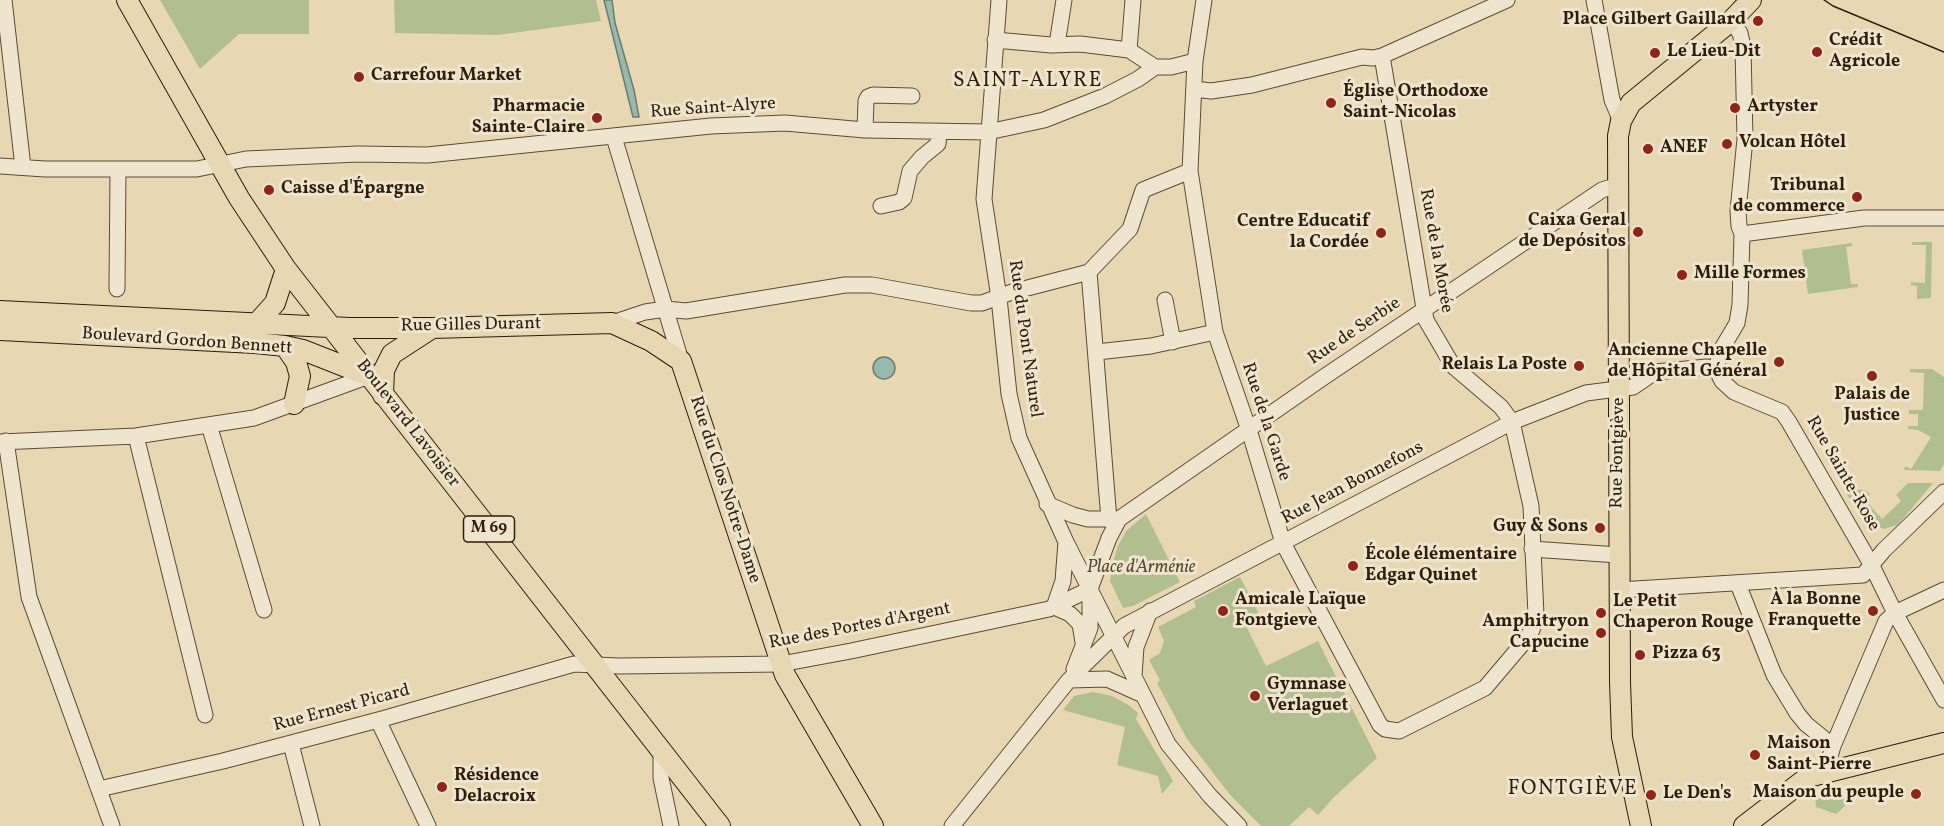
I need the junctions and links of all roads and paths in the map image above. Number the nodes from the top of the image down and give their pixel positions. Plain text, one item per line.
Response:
1 (4, 0) edge
2 (127, 0) edge
3 (999, 0) edge
4 (1064, 0) edge
5 (1133, 0) edge
6 (1204, 0) edge
7 (1505, 0) edge
8 (1594, 0) edge
9 (1751, 0) edge
10 (1731, 21) junction
11 (995, 40) junction
12 (1057, 44) junction
13 (1130, 50) junction
14 (1382, 56) junction
15 (1195, 61) junction
16 (1155, 67) junction
17 (1194, 89) junction
18 (912, 96) dead end
19 (1621, 121) junction
20 (865, 130) junction
21 (939, 132) junction
22 (988, 132) junction
23 (614, 137) junction
24 (220, 164) junction
25 (0, 166) edge
26 (23, 167) junction
27 (118, 169) junction
28 (1190, 171) junction
29 (1618, 185) junction
30 (881, 206) dead end
31 (1944, 218) edge
32 (1742, 234) junction
33 (286, 269) junction
34 (1089, 272) junction
35 (117, 289) dead end
36 (999, 298) junction
37 (1165, 300) dead end
38 (666, 309) junction
39 (0, 310) edge
40 (1424, 310) junction
41 (257, 323) junction
42 (612, 323) junction
43 (331, 327) junction
44 (432, 328) junction
45 (0, 330) edge
46 (1215, 332) junction
47 (1173, 342) junction
48 (285, 346) junction
49 (1097, 352) junction
50 (681, 361) junction
51 (1716, 369) junction
52 (369, 376) junction
53 (1619, 389) junction
54 (383, 395) junction
55 (294, 404) junction
56 (1512, 422) junction
57 (209, 425) junction
58 (1249, 430) junction
59 (136, 436) junction
60 (3, 442) edge
61 (1944, 492) edge
62 (1047, 504) junction
63 (1114, 520) junction
64 (1066, 542) junction
65 (1282, 543) junction
66 (1532, 549) junction
67 (1618, 555) junction
68 (1871, 564) junction
69 (1738, 584) junction
70 (1090, 589) junction
71 (1618, 590) junction
72 (1944, 590) edge
73 (1054, 607) junction
74 (264, 610) dead end
75 (1150, 611) junction
76 (1895, 613) junction
77 (1114, 635) junction
78 (1084, 647) junction
79 (594, 664) junction
80 (781, 664) junction
81 (1134, 676) junction
82 (1069, 680) junction
83 (1143, 695) junction
84 (1944, 700) edge
85 (205, 715) dead end
86 (378, 720) junction
87 (1944, 743) edge
88 (291, 744) junction
89 (1833, 746) junction
90 (662, 751) junction
91 (1826, 771) junction
92 (99, 789) junction
93 (112, 826) edge
94 (312, 826) edge
95 (428, 826) edge
96 (670, 826) edge
97 (720, 826) edge
98 (873, 826) edge
99 (952, 826) edge
100 (1239, 826) edge
101 (1641, 826) edge
102 (1744, 826) edge

1 - 26 street
2 - 24 main road, Boulevard Lavoisier
3 - 11 street, Rue du Pont Naturel
4 - 12 street
5 - 13 street
6 - 15 street, Rue de la Garde
7 - 14 street
8 - 19 street
9 - 10 main road
10 - 19 main road
10 - 32 street
11 - 12 street
11 - 22 street, Rue du Pont Naturel
12 - 13 street
13 - 16 street
14 - 17 street
14 - 40 street, Rue de la Morée
15 - 16 street, Rue Saint-Alyre
15 - 17 street, Rue de la Garde
16 - 22 street, Rue Saint-Alyre
17 - 28 street, Rue de la Garde
18 - 20 street
19 - 29 main road, Rue Fontgiève
20 - 21 street, Rue Saint-Alyre
20 - 23 street, Rue Saint-Alyre
21 - 22 street, Rue Saint-Alyre
21 - 30 street
22 - 36 street, Rue du Pont Naturel
23 - 24 street, Rue Saint-Alyre
23 - 38 street, Rue du Clos Notre-Dame
24 - 27 street, Rue Saint-Alyre
24 - 33 main road, Boulevard Lavoisier
25 - 26 street, Rue Saint-Alyre
26 - 27 street, Rue Saint-Alyre
27 - 35 street
28 - 34 street
28 - 46 street, Rue de la Garde
29 - 40 street, Rue de Serbie
29 - 53 main road, Rue Fontgiève
31 - 32 street
32 - 51 street
33 - 41 main road
33 - 43 main road, Boulevard Lavoisier
34 - 36 street, Rue Gilles Durant
34 - 49 street
36 - 38 street, Rue Gilles Durant
36 - 62 street, Rue du Pont Naturel
37 - 47 street
38 - 42 street, Rue Gilles Durant
38 - 50 street, Rue du Clos Notre-Dame
39 - 41 main road, Boulevard Gordon Bennett
40 - 56 street, Rue de la Morée
40 - 58 street, Rue de Serbie
41 - 43 main road, Boulevard Gordon Bennett
42 - 44 main road, Rue Gilles Durant
42 - 50 main road, Rue Gilles Durant
43 - 44 main road, Rue Gilles Durant
43 - 52 main road, Boulevard Lavoisier
44 - 54 main road
45 - 48 main road, Boulevard Gordon Bennett
46 - 47 street
46 - 58 street, Rue de la Garde
47 - 49 street
48 - 52 main road, Boulevard Gordon Bennett
48 - 55 main road
49 - 63 street
50 - 80 main road, Rue du Clos Notre-Dame
51 - 53 street, Rue Jean Bonnefons
51 - 68 street, Rue Sainte-Rose
52 - 54 main road, Boulevard Lavoisier
52 - 55 street
53 - 56 street, Rue Jean Bonnefons
53 - 67 main road, Rue Fontgiève
54 - 79 main road, Boulevard Lavoisier / M 69
55 - 57 street
56 - 65 street, Rue Jean Bonnefons
56 - 66 street
57 - 59 street
57 - 74 street
58 - 63 street, Rue de Serbie
58 - 65 street, Rue de la Garde
59 - 60 street
59 - 85 street
60 - 92 street
61 - 68 street
62 - 63 street
62 - 64 street, Rue du Pont Naturel
63 - 70 street, Rue de Serbie
64 - 70 street, Rue du Pont Naturel
64 - 73 street
65 - 66 street, Rue de la Garde
65 - 75 street, Rue Jean Bonnefons
66 - 67 street
67 - 71 main road, Rue Fontgiève
68 - 69 street
68 - 76 street, Rue Sainte-Rose
69 - 71 street
69 - 89 street
70 - 73 street, Rue des Portes d'Argent
70 - 77 street, Rue du Pont Naturel
70 - 78 street
71 - 101 main road, Rue Fontgiève
72 - 76 street
73 - 78 street
73 - 80 street, Rue des Portes d'Argent
75 - 77 street, Rue Jean Bonnefons
75 - 81 street
76 - 84 street, Rue Sainte-Rose
76 - 89 street
77 - 81 street, Rue du Pont Naturel
77 - 82 street, Rue Jean Bonnefons
78 - 82 street
79 - 80 street, Rue des Portes d'Argent
79 - 86 street, Rue Ernest Picard
79 - 90 main road, Boulevard Lavoisier / M 69
80 - 98 main road, Rue du Clos Notre-Dame
81 - 83 street, Rue du Pont Naturel
82 - 83 street
82 - 99 street
83 - 100 street, Rue du Pont Naturel
86 - 88 street, Rue Ernest Picard
86 - 95 street
87 - 91 main road
88 - 92 street, Rue Ernest Picard
88 - 94 street
89 - 91 street
90 - 96 street
90 - 97 main road, Boulevard Lavoisier / M 69
91 - 102 main road
92 - 93 street

